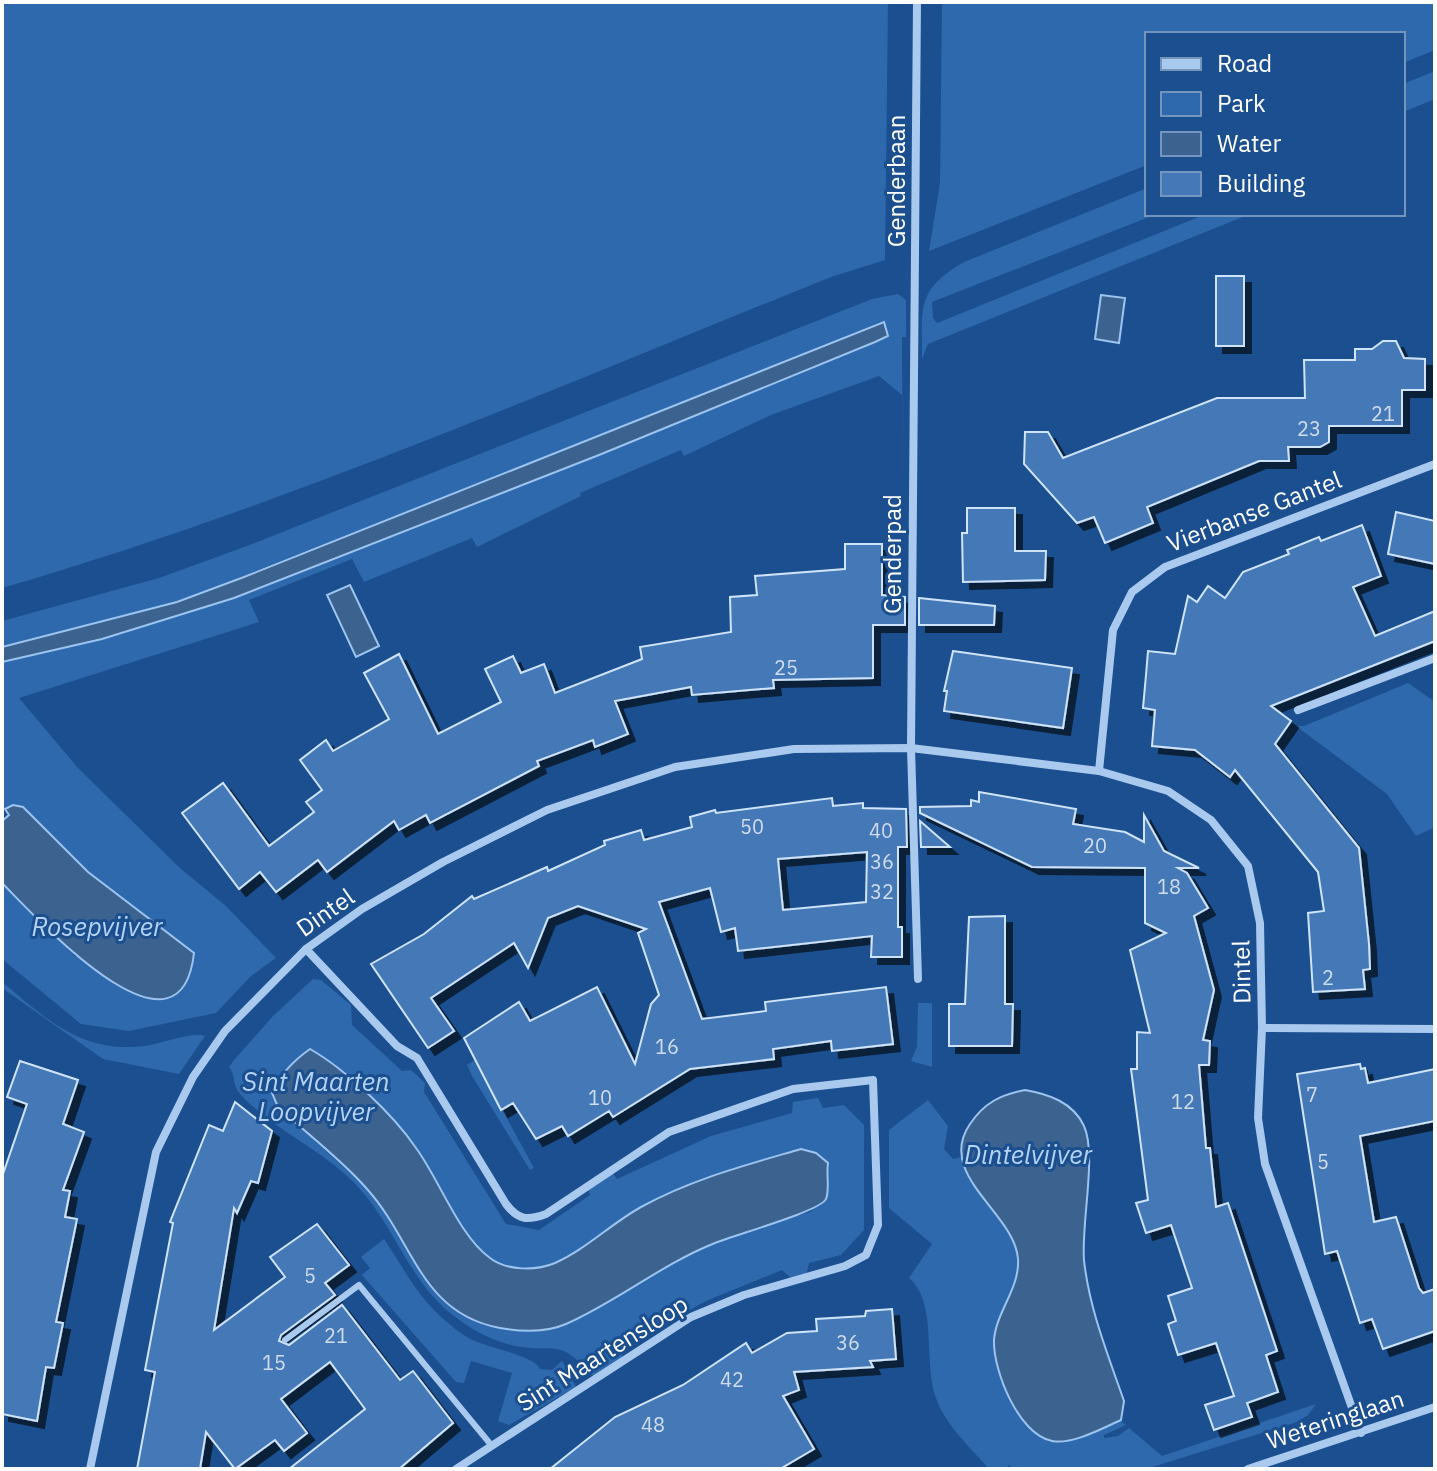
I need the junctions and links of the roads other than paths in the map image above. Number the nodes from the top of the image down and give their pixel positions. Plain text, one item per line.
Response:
1 (917, 2) edge
2 (914, 360) joint
3 (1435, 464) edge
4 (1435, 658) edge
5 (1298, 710) dead end
6 (911, 748) junction
7 (1099, 771) junction
8 (306, 949) junction
9 (918, 979) dead end
10 (1262, 1028) junction
11 (1435, 1029) edge
12 (285, 1340) dead end
13 (1435, 1407) edge
14 (1361, 1433) junction
15 (492, 1446) junction
16 (90, 1469) edge
17 (456, 1469) edge
18 (1248, 1469) edge

1 - 2 street, Genderbaan
2 - 6 street, Genderpad
3 - 7 street, Vierbanse Gantel
4 - 5 street
6 - 7 street, Dintel
6 - 8 street, Dintel
6 - 9 street
7 - 10 street, Dintel
8 - 15 street, Sint Maartensloop
8 - 16 street, Dintel
10 - 11 street
10 - 14 street, Dintel
12 - 15 lane
13 - 14 street, Weteringlaan
14 - 18 street, Weteringlaan
15 - 17 street, Sint Maartensloop

